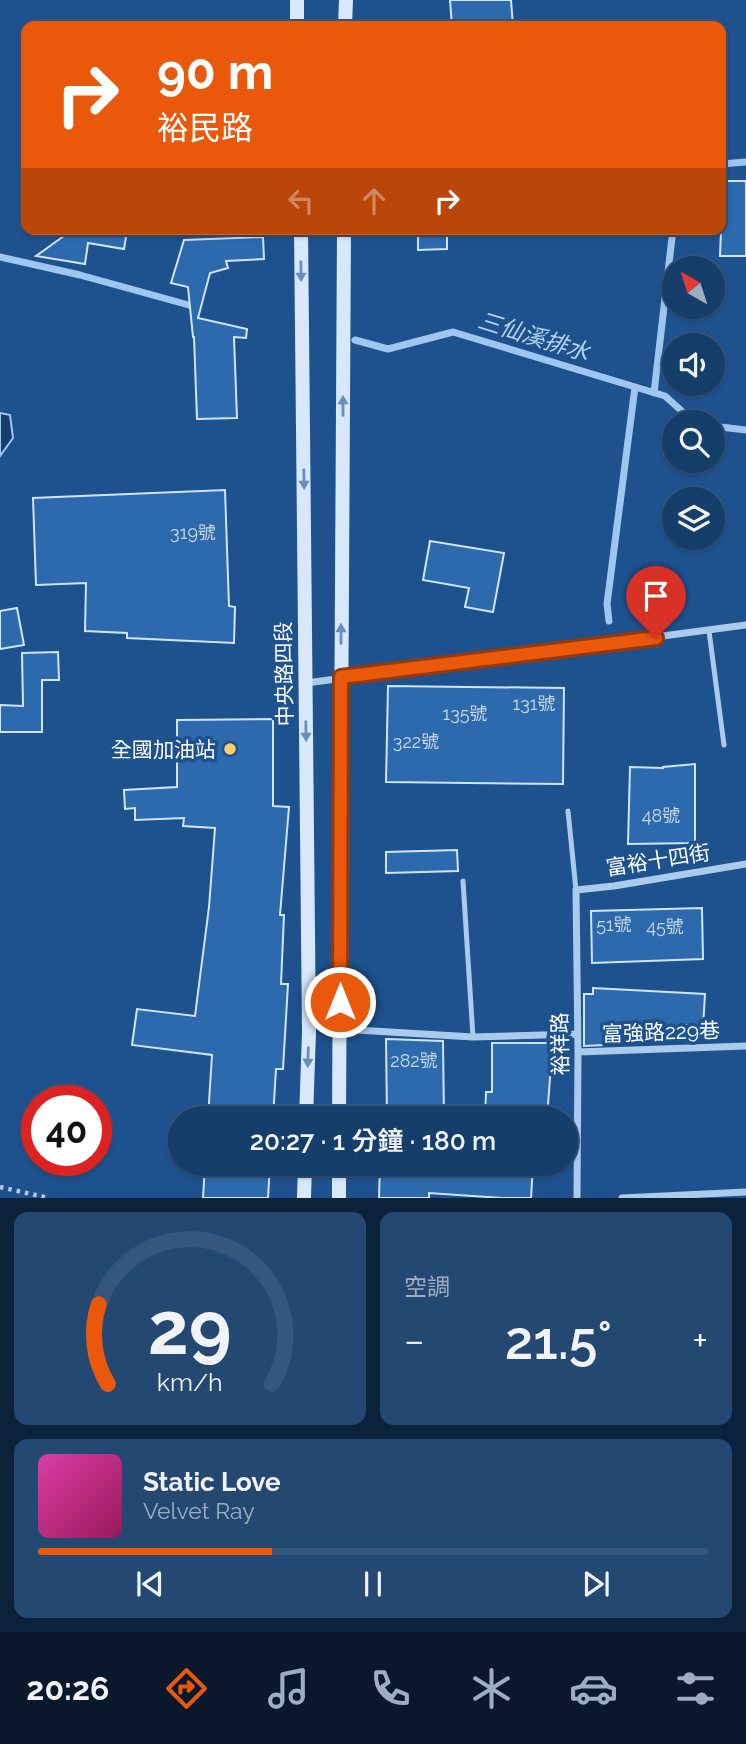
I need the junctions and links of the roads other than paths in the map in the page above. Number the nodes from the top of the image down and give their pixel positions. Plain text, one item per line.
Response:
1 (297, 0) edge
2 (346, 0) edge
3 (298, 21) edge
4 (345, 21) edge
5 (301, 235) edge
6 (344, 235) edge
7 (746, 625) edge
8 (709, 631) junction
9 (341, 677) junction
10 (305, 683) junction
11 (724, 745) dead end
12 (568, 811) dead end
13 (746, 864) edge
14 (463, 881) dead end
15 (576, 890) junction
16 (340, 1029) junction
17 (577, 1034) junction
18 (473, 1037) junction
19 (746, 1046) edge
20 (578, 1052) junction
21 (306, 1106) edge
22 (340, 1106) edge
23 (305, 1176) edge
24 (339, 1176) edge
25 (746, 1192) edge
26 (304, 1198) edge
27 (339, 1198) edge
28 (577, 1198) edge
29 (622, 1198) edge

1 - 3 street
2 - 4 street
5 -> 10 street, 中央路四段
9 -> 6 street
7 - 8 street
8 - 9 street
8 - 11 lane
9 - 10 street
9 - 16 street
10 -> 21 street, 中央路四段
12 - 15 lane
13 - 15 street, 富裕十四街
14 - 18 lane
15 - 17 street, 裕祥路
16 - 18 street
16 - 22 street
17 - 18 street
17 - 20 street, 裕祥路
19 - 20 street, 富強路229巷
20 - 28 street, 裕祥路
23 - 26 street
24 - 27 street
25 - 29 street

